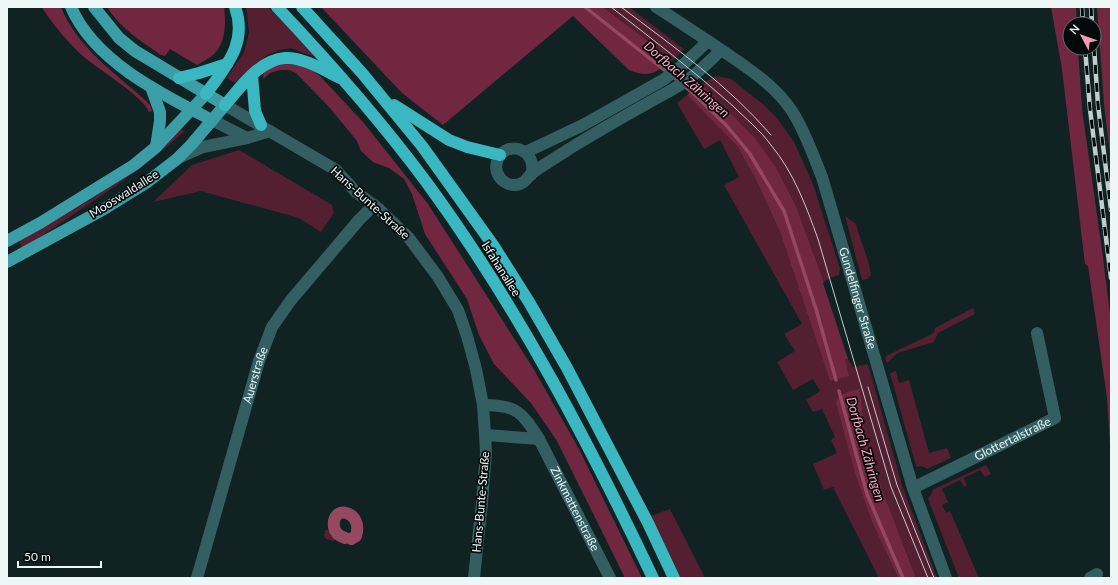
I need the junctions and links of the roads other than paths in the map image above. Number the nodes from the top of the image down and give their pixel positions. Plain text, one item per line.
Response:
1 (70, 7) edge
2 (94, 7) edge
3 (235, 7) edge
4 (277, 7) edge
5 (302, 7) edge
6 (656, 7) edge
7 (708, 41) junction
8 (721, 50) junction
9 (227, 64) junction
10 (252, 75) junction
11 (179, 78) junction
12 (344, 80) junction
13 (151, 87) junction
14 (206, 94) junction
15 (385, 99) junction
16 (225, 105) junction
17 (192, 110) junction
18 (212, 120) junction
19 (265, 128) junction
20 (247, 138) junction
21 (156, 147) junction
22 (526, 152) junction
23 (500, 155) junction
24 (177, 159) junction
25 (530, 175) junction
26 (374, 205) junction
27 (7, 241) edge
28 (7, 262) edge
29 (1037, 333) dead end
30 (483, 405) junction
31 (485, 435) junction
32 (539, 439) junction
33 (913, 488) junction
34 (197, 578) edge
35 (474, 578) edge
36 (610, 578) edge
37 (653, 578) edge
38 (674, 578) edge
39 (946, 578) edge

1 - 13 main road
2 - 11 main road, Hans-Bunte-Straße
3 - 9 highway
4 - 12 highway, Isfahanallee
5 - 15 highway, Isfahanallee
6 - 7 street, Gundelfinger Straße
7 - 8 street, Gundelfinger Straße
7 - 22 street
8 - 25 street
8 - 33 street, Gundelfinger Straße
9 - 11 highway
9 - 14 highway
10 - 12 highway
10 - 16 highway
10 - 19 highway
11 - 14 main road, Hans-Bunte-Straße
12 - 37 highway, Isfahanallee
13 - 17 main road
13 - 21 main road
14 - 16 main road, Hans-Bunte-Straße
14 - 17 main road, Mooswaldallee
15 - 23 highway
15 - 38 highway, Isfahanallee
16 - 18 main road, Mooswaldallee
16 - 19 street, Hans-Bunte-Straße
17 - 18 main road
17 - 21 main road, Mooswaldallee
18 - 20 street
18 - 24 main road, Mooswaldallee
19 - 20 street
19 - 26 street, Hans-Bunte-Straße
20 - 24 street
21 - 27 main road, Mooswaldallee
22 - 23 street
22 - 25 street
23 - 25 street
24 - 28 main road, Mooswaldallee
26 - 30 street, Hans-Bunte-Straße
26 - 34 street, Auerstraße
29 - 33 street, Glottertalstraße
30 - 31 street, Hans-Bunte-Straße
30 - 32 street, Zinkmattenstraße
31 - 32 street
31 - 35 street, Hans-Bunte-Straße
32 - 36 street, Zinkmattenstraße
33 - 39 street, Gundelfinger Straße

